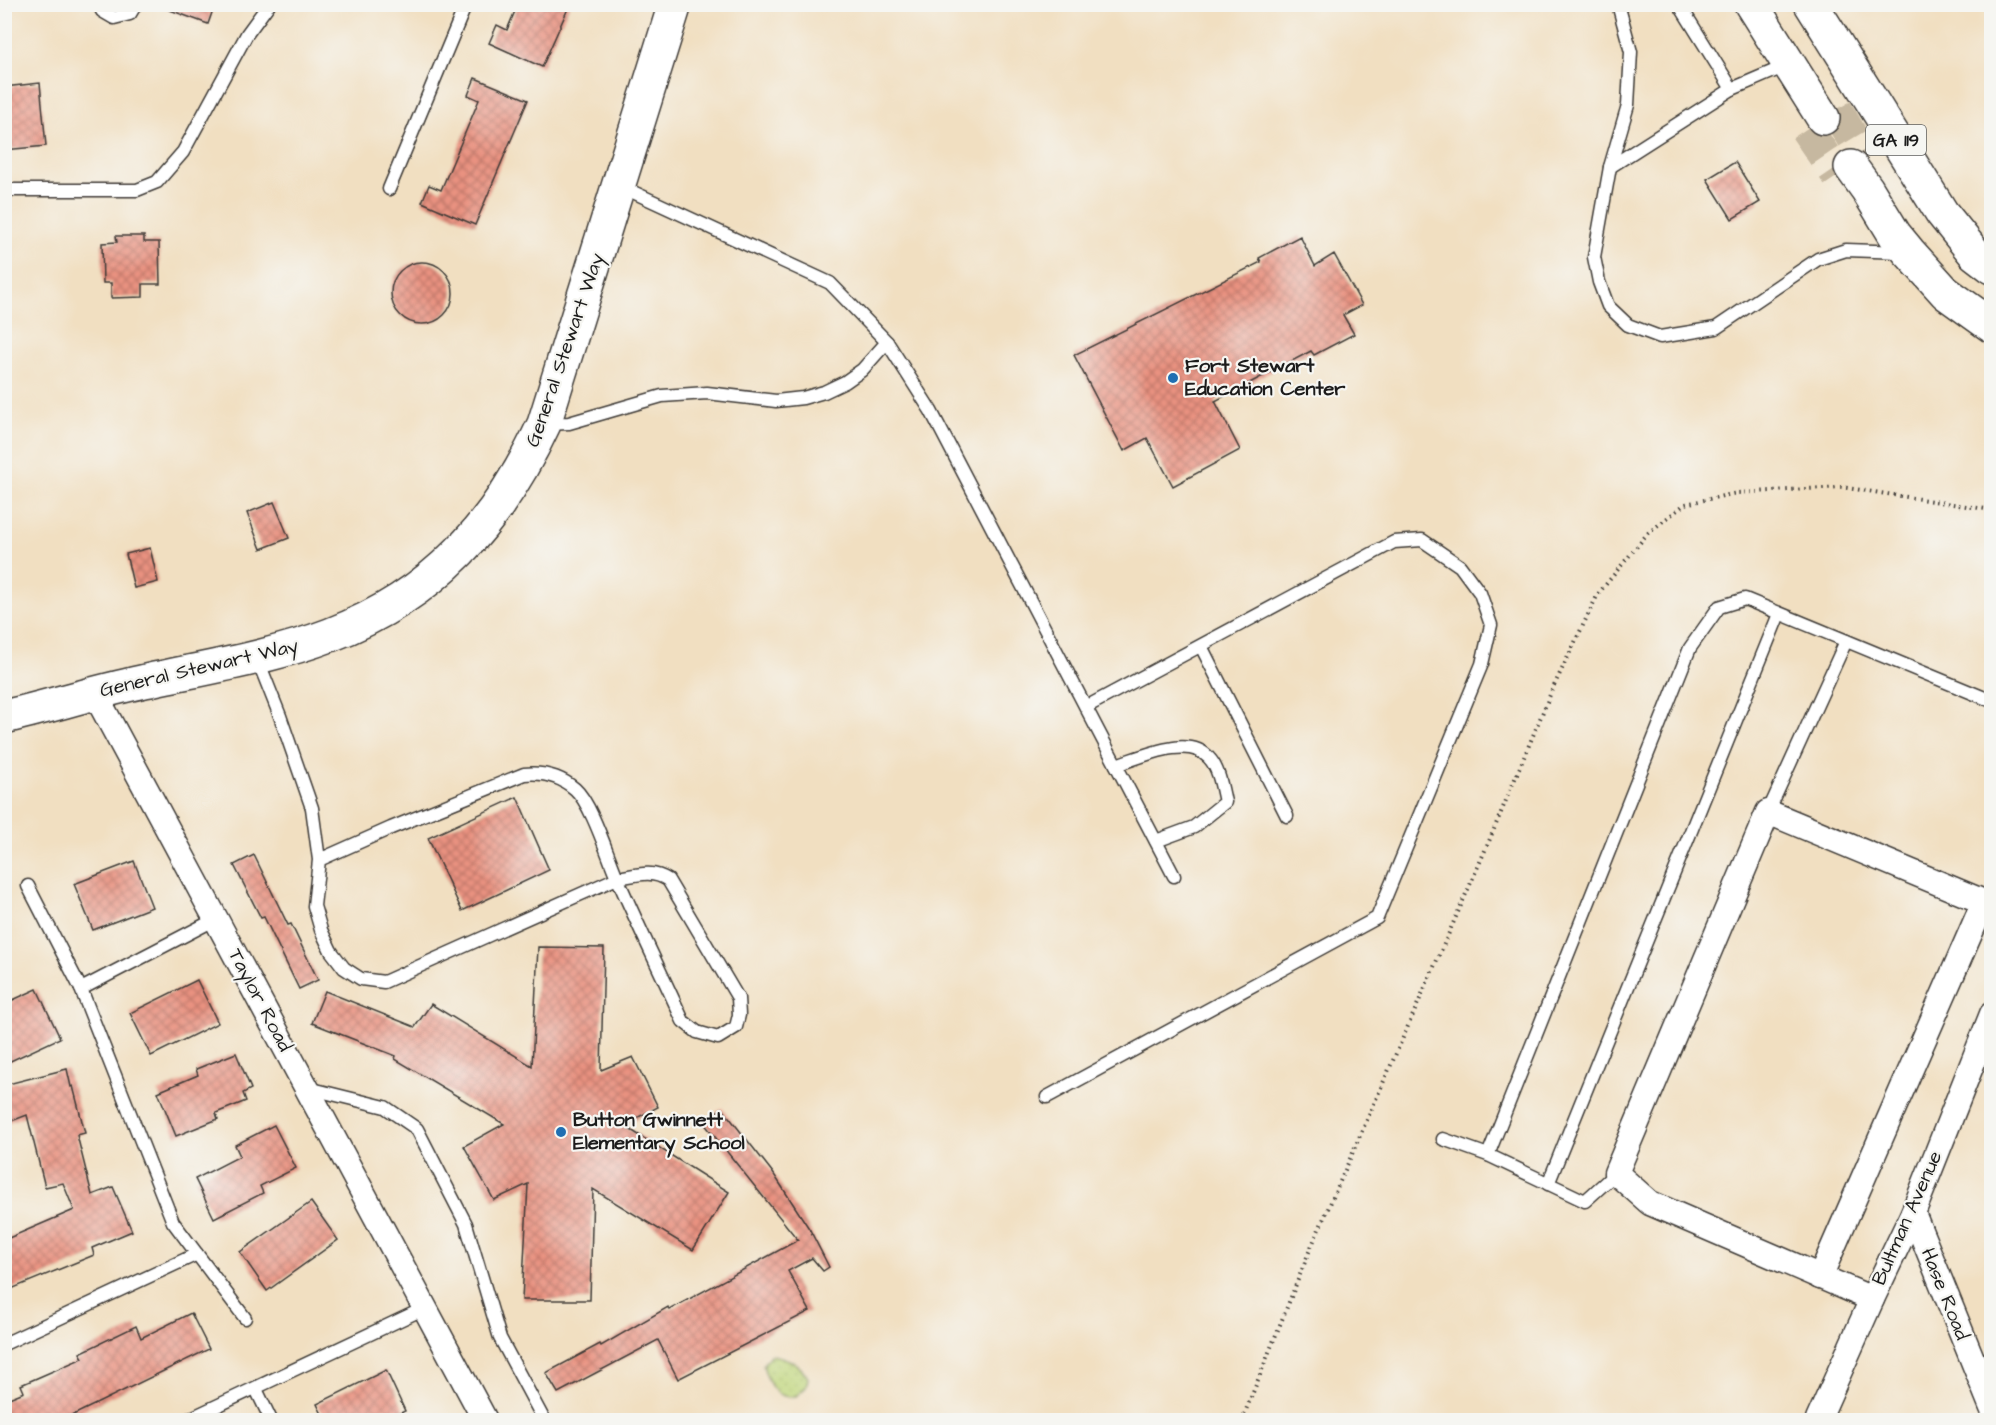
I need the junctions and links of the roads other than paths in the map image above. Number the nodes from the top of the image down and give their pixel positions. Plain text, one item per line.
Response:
1 (99, 4) edge
2 (136, 4) edge
3 (269, 4) edge
4 (466, 4) edge
5 (675, 4) edge
6 (1618, 4) edge
7 (1679, 4) edge
8 (1751, 4) edge
9 (1811, 4) edge
10 (1789, 64) junction
11 (1732, 89) junction
12 (1822, 119) tunnel mouth
13 (1610, 167) junction
14 (1855, 173) tunnel mouth
15 (620, 186) junction
16 (389, 189) dead end
17 (4, 190) edge
18 (1909, 252) junction
19 (1992, 267) edge
20 (1992, 326) edge
21 (887, 342) junction
22 (544, 424) junction
23 (1779, 614) junction
24 (1846, 641) junction
25 (1201, 646) junction
26 (256, 657) junction
27 (94, 692) junction
28 (1992, 701) edge
29 (1086, 707) junction
30 (5, 712) edge
31 (1116, 765) junction
32 (1768, 812) junction
33 (1287, 816) dead end
34 (1156, 841) junction
35 (319, 860) junction
36 (1174, 876) dead end
37 (617, 878) junction
38 (28, 886) dead end
39 (1988, 903) edge
40 (216, 919) junction
41 (81, 989) junction
42 (1992, 1014) edge
43 (307, 1088) junction
44 (1047, 1097) dead end
45 (1443, 1139) dead end
46 (1488, 1155) junction
47 (1616, 1173) junction
48 (1548, 1184) junction
49 (1913, 1213) junction
50 (197, 1254) junction
51 (1820, 1277) junction
52 (1872, 1299) junction
53 (425, 1308) junction
54 (246, 1318) dead end
55 (4, 1344) edge
56 (256, 1389) junction
57 (1992, 1408) edge
58 (187, 1420) edge
59 (271, 1420) edge
60 (485, 1420) edge
61 (544, 1420) edge
62 (1818, 1420) edge

1 - 2 lane
3 - 17 lane
4 - 16 lane
5 - 15 main road, General Stewart Way
6 - 13 lane
7 - 11 lane
8 - 10 main road
9 - 19 main road, GA 119
10 - 11 lane
10 - 12 main road
11 - 13 lane
13 - 18 lane
14 - 18 main road
15 - 21 lane
15 - 22 main road, General Stewart Way
18 - 20 main road
21 - 22 lane
21 - 29 lane
22 - 26 main road, General Stewart Way
23 - 24 lane
23 - 46 lane
23 - 48 lane
24 - 28 lane
24 - 32 lane
25 - 29 lane
25 - 33 lane
25 - 44 lane
26 - 27 main road, General Stewart Way
26 - 35 lane
27 - 30 main road, General Stewart Way
27 - 40 street, Taylor Road
29 - 31 lane
31 - 34 lane
31 - 34 lane
32 - 39 street
32 - 47 street
34 - 36 lane
35 - 37 lane
35 - 37 lane
37 - 37 lane
38 - 41 lane
39 - 51 street
40 - 41 lane
40 - 43 street, Taylor Road
41 - 50 lane
42 - 49 street, Bultman Avenue
43 - 53 street, Taylor Road
43 - 61 lane
45 - 46 lane
46 - 48 lane
47 - 48 lane
47 - 51 street
49 - 52 street, Bultman Avenue
49 - 57 street, Hase Road
50 - 54 lane
50 - 55 lane
51 - 52 street
52 - 62 street, Bultman Avenue
53 - 56 lane
53 - 60 street, Taylor Road
56 - 58 lane
56 - 59 lane

